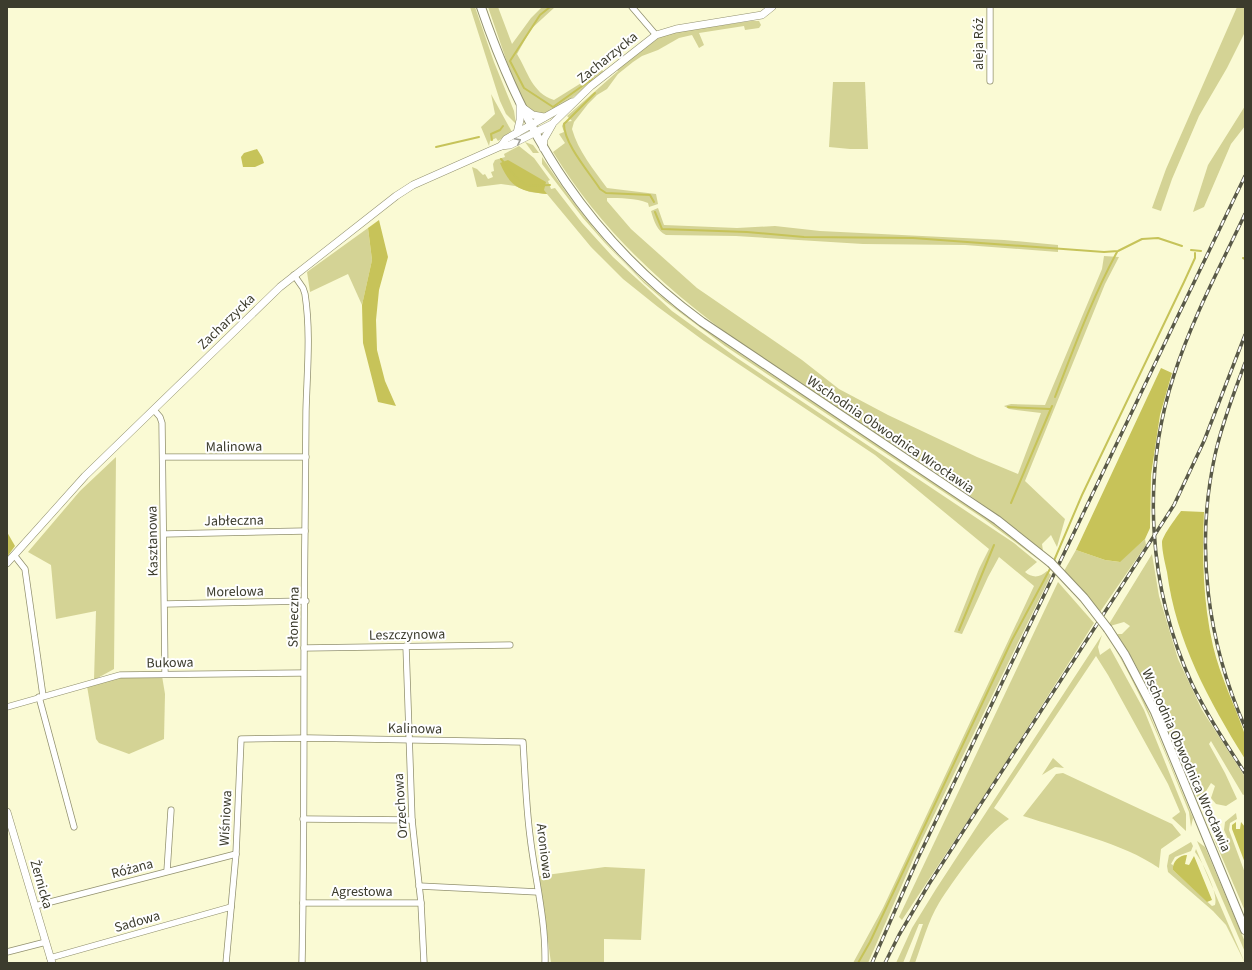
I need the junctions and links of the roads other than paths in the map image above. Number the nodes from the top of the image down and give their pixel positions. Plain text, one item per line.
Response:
1 (481, 7) edge
2 (632, 7) edge
3 (772, 7) edge
4 (990, 7) edge
5 (656, 35) junction
6 (990, 81) dead end
7 (574, 101) junction
8 (520, 106) junction
9 (545, 117) junction
10 (554, 123) junction
11 (532, 129) junction
12 (517, 133) junction
13 (502, 146) junction
14 (543, 148) junction
15 (294, 275) junction
16 (154, 410) junction
17 (162, 457) junction
18 (306, 457) junction
19 (305, 531) junction
20 (164, 534) junction
21 (14, 555) junction
22 (7, 563) edge
23 (306, 601) junction
24 (165, 604) junction
25 (510, 645) dead end
26 (406, 646) junction
27 (304, 648) junction
28 (303, 673) junction
29 (165, 674) junction
30 (41, 696) junction
31 (7, 707) edge
32 (305, 738) junction
33 (409, 740) junction
34 (523, 742) joint
35 (171, 810) dead end
36 (7, 812) edge
37 (303, 819) junction
38 (412, 820) junction
39 (74, 827) dead end
40 (236, 854) junction
41 (167, 871) junction
42 (419, 886) junction
43 (538, 892) junction
44 (303, 903) junction
45 (420, 903) junction
46 (35, 906) junction
47 (231, 907) junction
48 (1243, 922) edge
49 (1245, 930) edge
50 (46, 942) junction
51 (7, 952) edge
52 (51, 961) edge
53 (226, 963) edge
54 (302, 963) edge
55 (424, 963) edge
56 (545, 963) edge

1 - 8 main road, Wschodnia Obwodnica Wrocławia
2 - 5 street
3 - 5 street
4 - 6 street, aleja Róż
5 - 7 street, Zacharzycka
7 - 9 street, Zacharzycka
7 - 10 street, Zacharzycka
8 - 9 street
8 - 11 main road, Wschodnia Obwodnica Wrocławia
8 - 12 street
9 - 11 street, Zacharzycka
10 - 11 street, Zacharzycka
10 - 14 street
11 - 12 street, Zacharzycka
13 -> 11 street, Zacharzycka
11 - 14 main road, Wschodnia Obwodnica Wrocławia
12 - 13 street, Zacharzycka
13 - 15 street, Zacharzycka
14 - 48 main road, Wschodnia Obwodnica Wrocławia, bridge
15 - 16 street, Zacharzycka
15 - 18 street, Słoneczna
16 - 17 street, Kasztanowa
16 - 21 street, Zacharzycka
17 - 18 street, Malinowa
17 - 20 street, Kasztanowa
18 - 19 street, Słoneczna
19 - 20 street, Jabłeczna
19 - 23 street, Słoneczna
20 - 24 street, Kasztanowa
21 - 22 street, Zacharzycka
21 - 30 street
23 - 24 street, Morelowa
23 - 27 street, Słoneczna
24 - 29 street, Kasztanowa
25 - 26 street, Leszczynowa
26 - 27 street, Leszczynowa
26 - 33 street, Orzechowa
27 - 28 street, Słoneczna
28 - 29 street, Bukowa
28 - 32 street, Słoneczna
29 - 30 street, Bukowa
30 - 31 street, Bukowa
30 - 39 street
32 - 33 street, Kalinowa
32 - 37 street, Słoneczna
32 - 40 street, Wiśniowa
33 - 34 street, Kalinowa
33 - 38 street, Orzechowa
34 - 43 street, Aroniowa
35 - 41 street
36 - 46 street, Żernicka
37 - 38 street
37 - 44 street, Słoneczna
38 - 42 street, Orzechowa
40 - 41 street, Różana
40 - 47 street, Wiśniowa
41 - 46 street, Różana
42 - 43 street
42 - 45 street, Orzechowa
43 - 56 street, Aroniowa
44 - 45 street, Agrestowa
44 - 54 street, Słoneczna
45 - 55 street, Orzechowa
46 - 50 street, Żernicka
47 - 52 street, Sadowa
47 - 53 street, Wiśniowa
48 - 49 main road, Wschodnia Obwodnica Wrocławia
50 - 51 street
50 - 52 street, Żernicka

